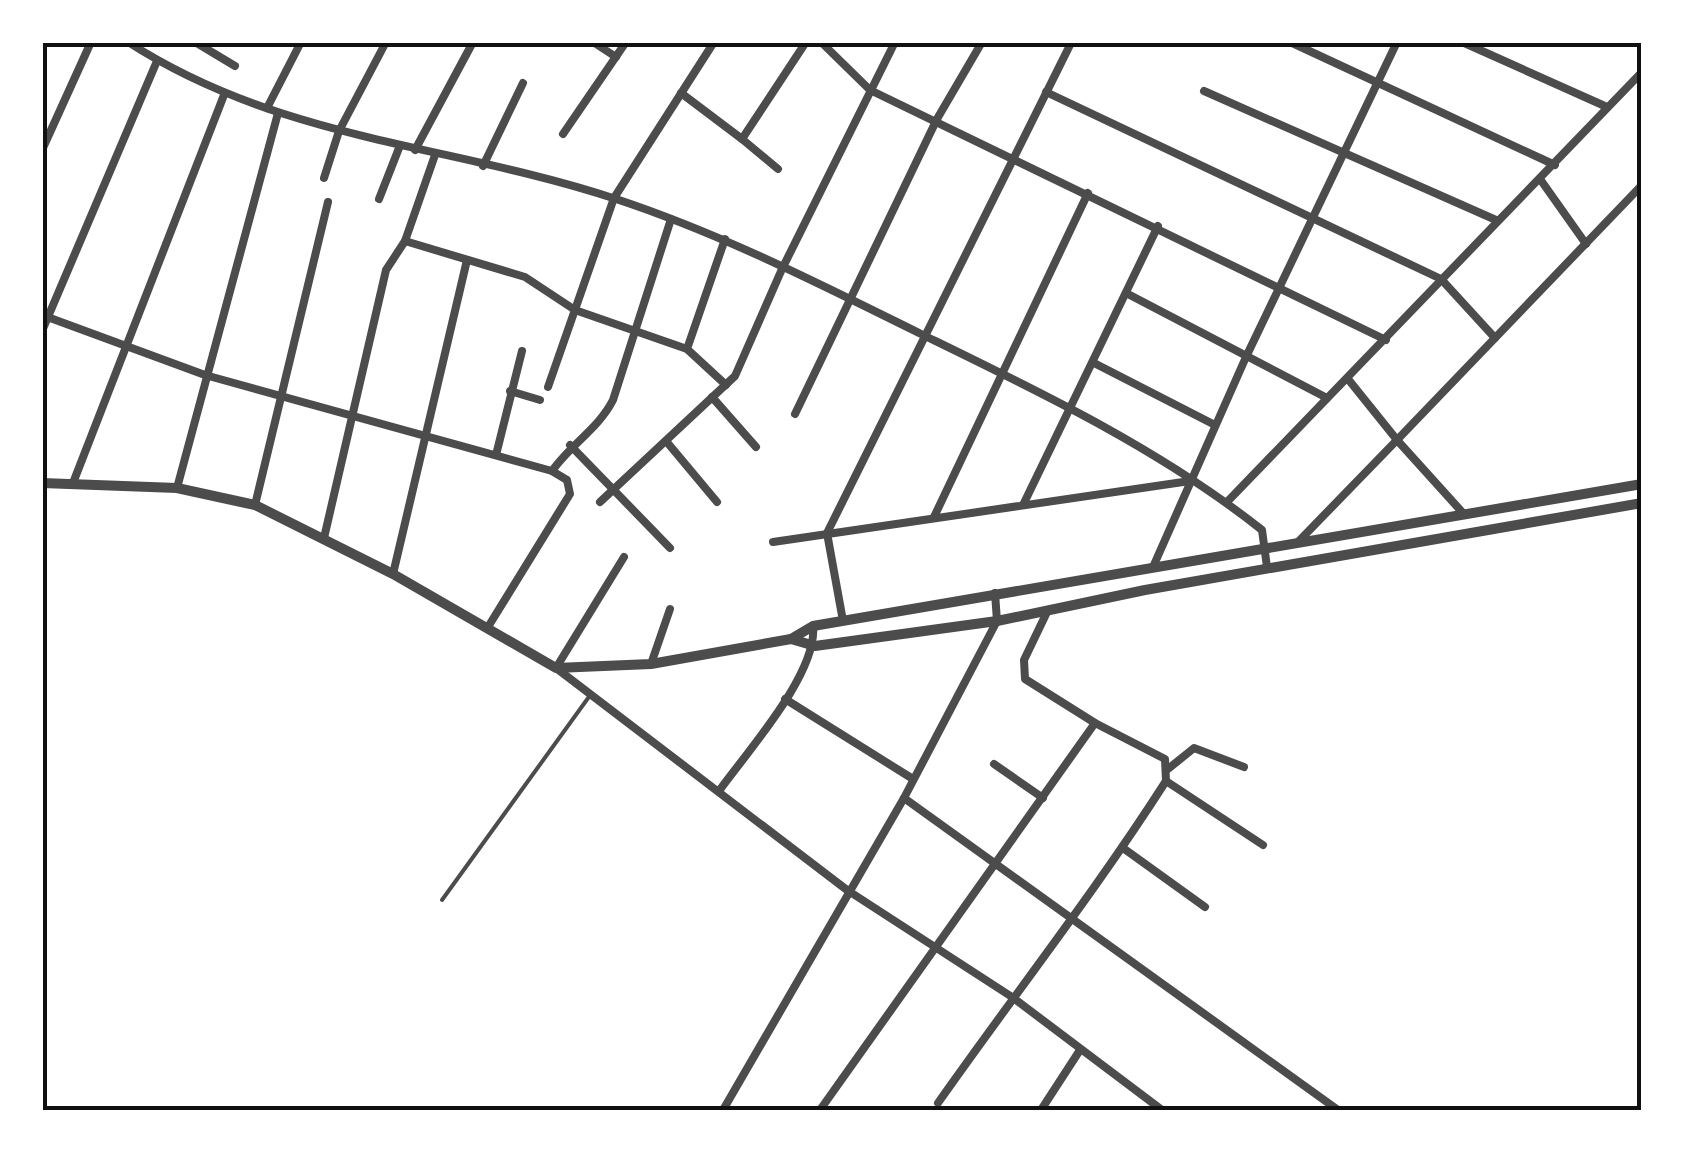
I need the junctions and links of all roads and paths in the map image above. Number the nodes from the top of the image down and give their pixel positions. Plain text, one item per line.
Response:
1 (90, 42) edge
2 (128, 42) edge
3 (194, 42) edge
4 (300, 42) edge
5 (386, 42) edge
6 (473, 42) edge
7 (593, 42) edge
8 (626, 42) edge
9 (714, 42) edge
10 (806, 42) edge
11 (821, 42) edge
12 (842, 42) edge
13 (896, 42) edge
14 (982, 42) edge
15 (1290, 42) edge
16 (1397, 42) edge
17 (1462, 42) edge
18 (1071, 43) edge
19 (833, 52) junction
20 (616, 57) junction
21 (157, 61) junction
22 (235, 66) dead end
23 (1642, 72) edge
24 (523, 82) dead end
25 (1376, 84) junction
26 (870, 90) junction
27 (1204, 91) dead end
28 (1046, 92) junction
29 (681, 93) junction
30 (224, 95) junction
31 (1607, 107) junction
32 (268, 108) junction
33 (278, 113) junction
34 (938, 119) junction
35 (339, 131) junction
36 (563, 134) dead end
37 (742, 139) junction
38 (399, 148) junction
39 (42, 150) edge
40 (415, 150) junction
41 (1345, 152) junction
42 (435, 155) junction
43 (1014, 156) junction
44 (1554, 165) junction
45 (483, 166) junction
46 (778, 169) dead end
47 (324, 178) dead end
48 (1540, 179) junction
49 (1642, 185) edge
50 (1088, 193) junction
51 (614, 198) junction
52 (379, 199) dead end
53 (328, 202) dead end
54 (671, 218) junction
55 (1312, 220) junction
56 (1496, 220) junction
57 (1158, 226) junction
58 (725, 239) junction
59 (405, 241) junction
60 (1586, 244) junction
61 (467, 260) junction
62 (782, 269) junction
63 (1441, 279) junction
64 (1281, 288) junction
65 (1126, 293) junction
66 (853, 300) junction
67 (574, 310) junction
68 (45, 316) edge
69 (42, 331) edge
70 (634, 331) junction
71 (925, 336) junction
72 (1495, 338) junction
73 (1386, 340) junction
74 (688, 348) junction
75 (126, 349) junction
76 (522, 351) dead end
77 (1246, 358) junction
78 (1094, 363) junction
79 (1002, 373) junction
80 (206, 375) junction
81 (1348, 380) junction
82 (726, 385) junction
83 (548, 387) dead end
84 (510, 391) junction
85 (279, 395) junction
86 (712, 397) junction
87 (1328, 398) junction
88 (540, 400) dead end
89 (1072, 409) junction
90 (795, 414) dead end
91 (352, 415) junction
92 (1215, 426) junction
93 (423, 435) junction
94 (1397, 440) junction
95 (666, 441) junction
96 (570, 445) junction
97 (756, 447) dead end
98 (496, 456) junction
99 (552, 471) junction
100 (1190, 481) junction
101 (42, 483) edge
102 (73, 484) junction
103 (1642, 484) edge
104 (177, 488) junction
105 (613, 492) junction
106 (600, 502) dead end
107 (717, 502) dead end
108 (1227, 502) junction
109 (1024, 503) junction
110 (1642, 503) edge
111 (255, 504) junction
112 (1462, 512) junction
113 (934, 517) junction
114 (826, 533) junction
115 (324, 538) junction
116 (773, 542) dead end
117 (1295, 545) junction
118 (670, 548) dead end
119 (1265, 550) junction
120 (624, 556) dead end
121 (1153, 566) junction
122 (1267, 568) junction
123 (393, 574) junction
124 (995, 593) junction
125 (670, 609) dead end
126 (1048, 610) junction
127 (842, 621) junction
128 (997, 621) junction
129 (812, 626) junction
130 (488, 628) junction
131 (792, 638) junction
132 (815, 646) junction
133 (651, 664) junction
134 (556, 668) junction
135 (591, 694) junction
136 (785, 699) junction
137 (1095, 723) junction
138 (994, 764) dead end
139 (1244, 767) dead end
140 (1168, 769) junction
141 (913, 779) junction
142 (1166, 781) junction
143 (720, 791) junction
144 (904, 798) junction
145 (1043, 798) junction
146 (1263, 845) dead end
147 (1123, 848) junction
148 (996, 865) junction
149 (847, 890) junction
150 (442, 900) dead end
151 (1205, 907) dead end
152 (1076, 918) junction
153 (937, 948) junction
154 (1012, 997) junction
155 (1080, 1050) junction
156 (938, 1103) dead end
157 (722, 1110) edge
158 (820, 1110) edge
159 (1042, 1110) edge
160 (1162, 1110) edge
161 (1338, 1110) edge

1 - 39 street
2 - 21 street
3 - 22 street
4 - 32 street
5 - 35 street
6 - 40 street
7 - 20 street
8 - 20 street
9 - 29 street
10 - 37 street
11 - 19 street
12 - 19 street
13 - 26 street
14 - 34 street
15 - 25 street
16 - 25 street
17 - 31 street
18 - 28 street
19 - 26 street
20 - 36 street
21 - 30 street
21 - 68 street
23 - 31 street
24 - 45 street
25 - 41 street
25 - 44 street
26 - 34 street
26 - 62 street
27 - 41 street
28 - 43 street
28 - 55 street
29 - 37 street
29 - 51 street
30 - 32 street
30 - 75 street
31 - 44 street
32 - 33 street
33 - 35 street
33 - 80 street
34 - 43 street
34 - 66 street
35 - 38 street
35 - 47 street
37 - 46 street
38 - 40 street
38 - 52 street
40 - 42 street
41 - 55 street
41 - 56 street
42 - 45 street
42 - 59 street
43 - 50 street
43 - 71 street
44 - 48 street
45 - 51 street
48 - 56 street
48 - 60 street
49 - 60 street
50 - 57 street
50 - 79 street
51 - 54 street
51 - 67 street
53 - 85 street
54 - 58 street
54 - 70 street
55 - 63 street
55 - 64 street
56 - 63 street
57 - 64 street
57 - 65 street
58 - 62 street
58 - 74 street
59 - 61 street
59 - 91 street
60 - 72 street
61 - 67 street
61 - 93 street
62 - 66 street
62 - 82 street
63 - 72 street
63 - 73 street
64 - 73 street
64 - 77 street
65 - 77 street
65 - 78 street
66 - 71 street
66 - 90 street
67 - 70 street
67 - 83 street
68 - 69 street
68 - 75 street
70 - 74 street
70 - 96 street
71 - 79 street
71 - 114 street
72 - 94 street
73 - 81 street
74 - 82 street
75 - 80 street
75 - 102 street
76 - 84 street
77 - 87 street
77 - 92 street
78 - 89 street
78 - 92 street
79 - 89 street
79 - 113 street
80 - 85 street
80 - 104 street
81 - 87 street
81 - 94 street
82 - 86 street
84 - 88 street
84 - 98 street
85 - 91 street
85 - 111 street
86 - 95 street
86 - 97 street
87 - 108 street
89 - 100 street
89 - 109 street
91 - 93 street
91 - 115 street
92 - 100 street
93 - 98 street
93 - 123 street
94 - 112 street
94 - 117 street
95 - 105 street
95 - 107 street
96 - 99 street
96 - 105 street
98 - 99 street
99 - 130 street
100 - 108 street
100 - 109 street
100 - 121 street
101 - 102 street
102 - 104 street
103 - 112 street
104 - 111 street
105 - 106 street
105 - 118 street
108 - 119 street
109 - 113 street
110 - 122 street
111 - 115 street
112 - 117 street
113 - 114 street
114 - 116 street
114 - 127 street
115 - 123 street
117 - 119 street
119 - 121 street
119 - 122 street
120 - 134 street
121 - 124 street
122 - 126 street
123 - 130 street
124 - 127 street
124 - 128 street
125 - 133 street
126 - 128 street
126 - 137 street
127 - 129 street
128 - 132 street
128 - 141 street
129 - 131 street
129 - 132 street
130 - 134 street
131 - 132 street
131 - 133 street
132 - 136 street
133 - 134 street
134 - 135 street
135 - 143 street
135 - 150 lane
136 - 141 street
136 - 143 street
137 - 140 street
137 - 145 street
138 - 145 street
139 - 140 street
140 - 142 street
141 - 144 street
142 - 146 street
142 - 147 street
143 - 149 street
144 - 148 street
144 - 149 street
145 - 148 street
147 - 151 street
147 - 152 street
148 - 152 street
148 - 153 street
149 - 153 street
149 - 157 street
152 - 154 street
152 - 161 street
153 - 154 street
153 - 158 street
154 - 155 street
154 - 156 street
155 - 159 street
155 - 160 street

